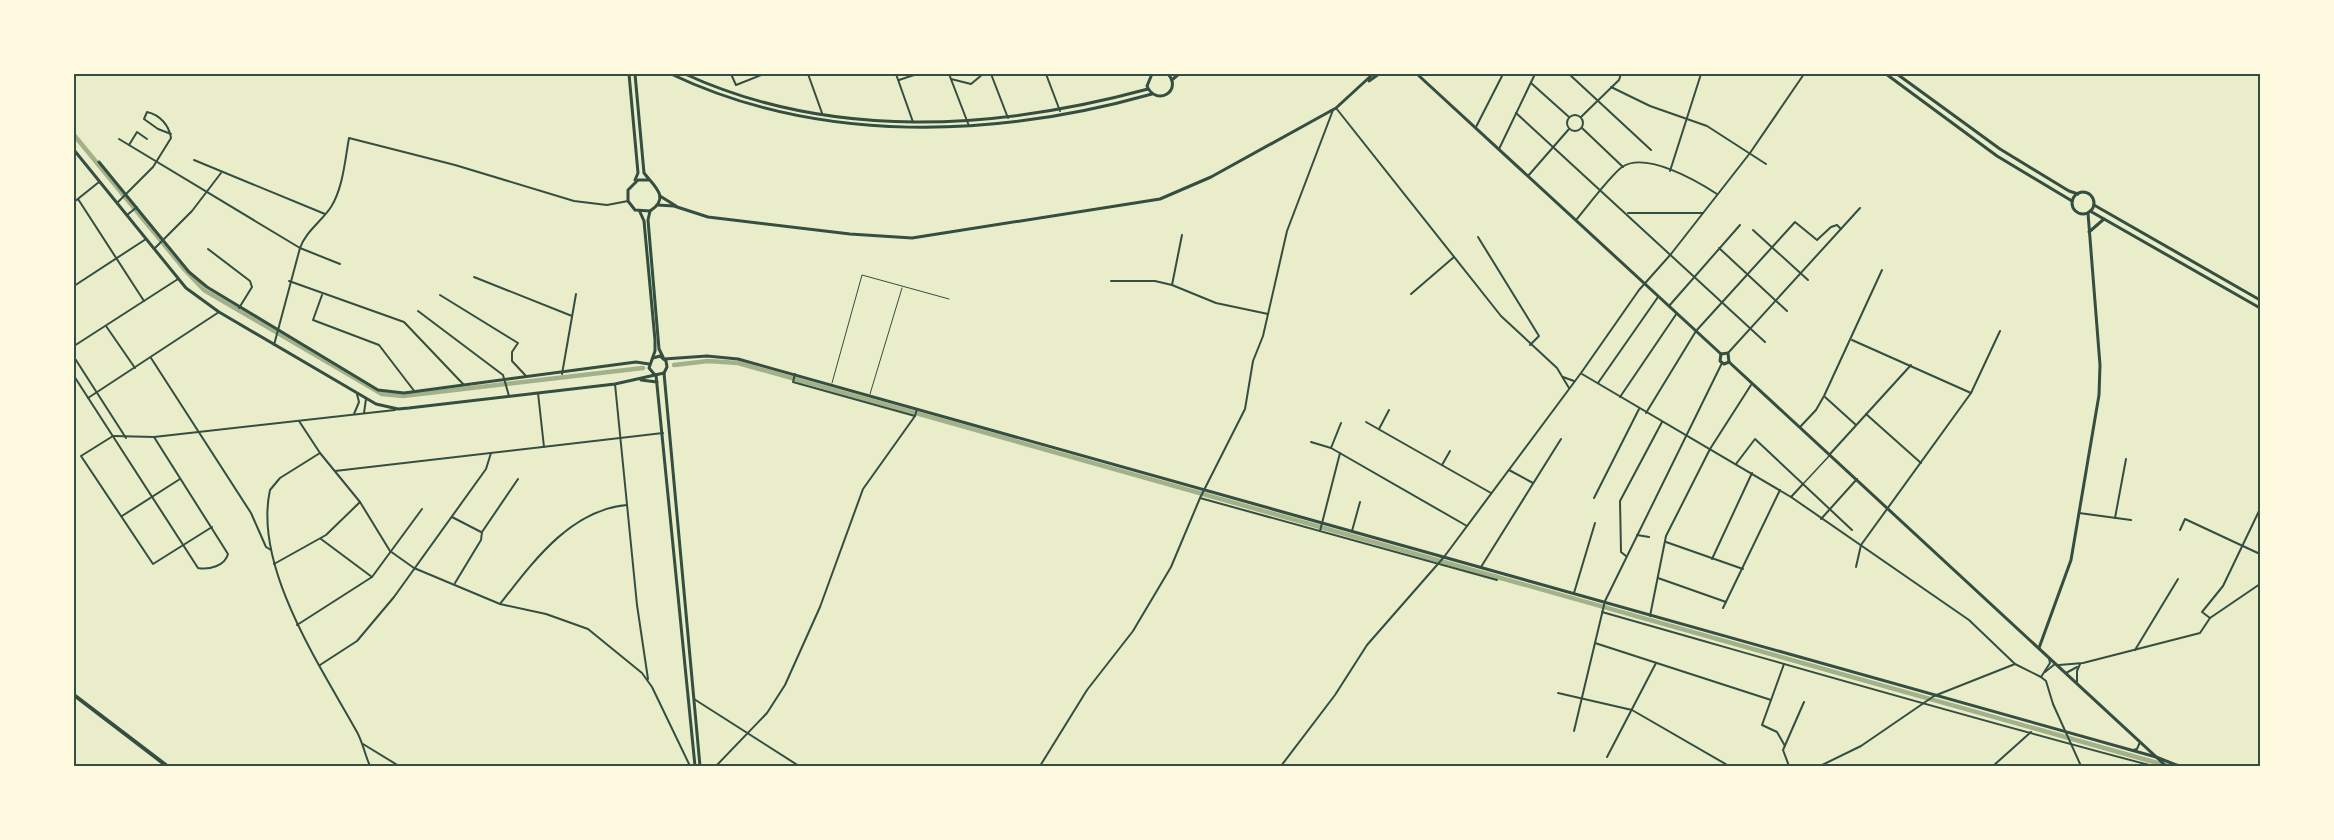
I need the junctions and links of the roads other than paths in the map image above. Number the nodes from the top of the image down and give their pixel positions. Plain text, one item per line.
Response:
1 (629, 74) edge
2 (635, 74) edge
3 (671, 74) edge
4 (685, 74) edge
5 (731, 74) edge
6 (764, 74) edge
7 (807, 74) edge
8 (897, 74) edge
9 (917, 74) edge
10 (949, 74) edge
11 (983, 74) edge
12 (990, 74) edge
13 (1046, 74) edge
14 (1152, 74) edge
15 (1179, 74) edge
16 (1373, 74) edge
17 (1379, 74) edge
18 (1503, 74) edge
19 (1535, 74) edge
20 (1569, 74) edge
21 (1621, 74) edge
22 (1701, 74) edge
23 (1804, 74) edge
24 (1886, 74) edge
25 (1897, 74) edge
26 (1171, 75) edge
27 (1419, 75) edge
28 (951, 79) junction
29 (899, 80) junction
30 (1531, 83) junction
31 (736, 85) junction
32 (1362, 85) junction
33 (1611, 87) junction
34 (1148, 89) junction
35 (730, 92) junction
36 (1152, 94) junction
37 (1599, 99) junction
38 (1335, 108) junction
39 (1060, 111) junction
40 (1516, 113) junction
41 (823, 114) junction
42 (1569, 117) junction
43 (1581, 117) junction
44 (1008, 118) junction
45 (1686, 118) junction
46 (914, 122) junction
47 (969, 124) junction
48 (1476, 128) junction
49 (1582, 128) junction
50 (1569, 129) junction
51 (171, 134) junction
52 (119, 139) dead end
53 (147, 139) dead end
54 (129, 145) junction
55 (1553, 147) junction
56 (1499, 149) junction
57 (74, 150) edge
58 (1651, 150) dead end
59 (1750, 153) junction
60 (194, 160) dead end
61 (99, 162) dead end
62 (155, 162) junction
63 (1766, 164) dead end
64 (1623, 167) junction
65 (1670, 171) junction
66 (222, 172) junction
67 (1528, 176) junction
68 (650, 180) junction
69 (99, 182) junction
70 (634, 182) junction
71 (1601, 191) junction
72 (207, 194) junction
73 (1717, 194) junction
74 (2078, 194) junction
75 (126, 195) junction
76 (660, 196) junction
77 (78, 199) junction
78 (74, 201) edge
79 (628, 201) junction
80 (2072, 201) junction
81 (116, 203) junction
82 (657, 205) junction
83 (2094, 205) junction
84 (137, 207) junction
85 (680, 208) junction
86 (1860, 208) dead end
87 (650, 211) junction
88 (640, 212) junction
89 (2089, 212) junction
90 (1628, 213) junction
91 (1703, 213) junction
92 (128, 214) junction
93 (325, 214) junction
94 (2081, 214) junction
95 (2105, 219) junction
96 (1576, 220) junction
97 (1740, 225) dead end
98 (2088, 227) junction
99 (1841, 229) junction
100 (1754, 230) dead end
101 (2088, 233) junction
102 (1182, 235) dead end
103 (1478, 237) dead end
104 (146, 239) junction
105 (164, 242) junction
106 (1772, 247) junction
107 (300, 248) junction
108 (1719, 248) junction
109 (154, 249) junction
110 (208, 249) dead end
111 (1671, 254) junction
112 (1454, 257) junction
113 (116, 258) junction
114 (340, 264) dead end
115 (1882, 270) dead end
116 (1800, 273) junction
117 (1748, 274) junction
118 (1694, 276) junction
119 (474, 277) dead end
120 (178, 279) junction
121 (1808, 280) dead end
122 (289, 281) junction
123 (1111, 281) dead end
124 (1645, 284) junction
125 (1172, 285) junction
126 (74, 286) edge
127 (903, 286) junction
128 (440, 294) dead end
129 (576, 294) dead end
130 (1411, 294) dead end
131 (322, 295) junction
132 (1658, 296) junction
133 (949, 299) dead end
134 (1775, 300) junction
135 (2260, 300) edge
136 (144, 301) junction
137 (1722, 301) junction
138 (1669, 306) junction
139 (239, 308) junction
140 (2260, 308) edge
141 (418, 311) dead end
142 (1787, 311) dead end
143 (219, 312) junction
144 (1677, 313) junction
145 (1268, 315) junction
146 (572, 316) junction
147 (106, 326) junction
148 (1749, 328) junction
149 (1695, 331) junction
150 (2000, 331) dead end
151 (278, 332) junction
152 (1852, 340) junction
153 (1765, 342) dead end
154 (275, 343) junction
155 (1530, 345) junction
156 (74, 346) edge
157 (1728, 353) junction
158 (1721, 354) junction
159 (74, 357) edge
160 (151, 358) junction
161 (663, 358) junction
162 (652, 359) junction
163 (673, 359) junction
164 (1729, 362) junction
165 (1722, 363) junction
166 (668, 364) junction
167 (1911, 365) junction
168 (649, 366) junction
169 (135, 368) junction
170 (664, 373) junction
171 (1581, 373) junction
172 (562, 374) junction
173 (795, 374) junction
174 (655, 375) junction
175 (74, 376) edge
176 (1563, 377) junction
177 (528, 378) junction
178 (506, 380) junction
179 (640, 380) junction
180 (1576, 380) junction
181 (657, 382) junction
182 (1598, 383) junction
183 (615, 384) junction
184 (1752, 384) junction
185 (464, 385) junction
186 (832, 385) junction
187 (1569, 388) junction
188 (96, 392) junction
189 (415, 392) junction
190 (538, 393) junction
191 (1971, 393) junction
192 (357, 394) junction
193 (509, 396) junction
194 (870, 396) junction
195 (1824, 396) junction
196 (88, 398) junction
197 (1620, 398) junction
198 (366, 399) junction
199 (398, 409) junction
200 (916, 409) junction
201 (1639, 409) junction
202 (1389, 410) dead end
203 (364, 413) junction
204 (1646, 413) junction
205 (354, 414) junction
206 (1866, 414) junction
207 (915, 416) junction
208 (299, 421) junction
209 (1366, 422) dead end
210 (1662, 422) junction
211 (1341, 423) dead end
212 (1856, 425) junction
213 (1800, 427) junction
214 (1378, 429) junction
215 (200, 432) junction
216 (663, 433) junction
217 (1686, 435) junction
218 (113, 436) junction
219 (154, 437) junction
220 (126, 438) junction
221 (621, 438) junction
222 (1561, 439) dead end
223 (1311, 442) dead end
224 (544, 447) junction
225 (1331, 448) junction
226 (1710, 449) junction
227 (1450, 451) dead end
228 (320, 453) junction
229 (491, 453) junction
230 (1340, 453) junction
231 (1830, 454) junction
232 (2126, 459) dead end
233 (1922, 463) junction
234 (1736, 464) junction
235 (1442, 465) junction
236 (1508, 470) junction
237 (335, 471) junction
238 (1752, 473) junction
239 (180, 479) junction
240 (518, 479) dead end
241 (1857, 479) junction
242 (1533, 483) junction
243 (1803, 484) junction
244 (1204, 489) junction
245 (1780, 490) junction
246 (1491, 493) junction
247 (153, 495) junction
248 (1791, 497) junction
249 (1200, 498) junction
250 (1594, 498) dead end
251 (360, 502) junction
252 (1360, 502) dead end
253 (627, 505) junction
254 (422, 509) dead end
255 (1830, 509) junction
256 (1889, 509) junction
257 (2260, 509) edge
258 (2079, 513) junction
259 (121, 516) junction
260 (452, 516) junction
261 (2115, 518) junction
262 (1821, 519) junction
263 (2131, 520) dead end
264 (1320, 523) junction
265 (1596, 523) dead end
266 (1467, 526) junction
267 (212, 527) junction
268 (1852, 530) dead end
269 (2180, 530) dead end
270 (1320, 531) junction
271 (1352, 531) junction
272 (482, 532) junction
273 (1637, 535) junction
274 (1649, 537) dead end
275 (321, 539) junction
276 (1665, 541) junction
277 (183, 545) junction
278 (1861, 545) junction
279 (2243, 546) junction
280 (271, 550) junction
281 (390, 551) junction
282 (2260, 554) edge
283 (1626, 556) junction
284 (1444, 557) junction
285 (1712, 559) junction
286 (274, 564) junction
287 (1436, 564) junction
288 (1480, 567) junction
289 (1856, 567) dead end
290 (414, 568) junction
291 (1743, 569) junction
292 (372, 577) junction
293 (1658, 578) junction
294 (2178, 579) dead end
295 (1497, 580) dead end
296 (454, 584) junction
297 (2260, 584) edge
298 (1574, 593) junction
299 (1726, 602) junction
300 (1605, 603) junction
301 (500, 604) junction
302 (1723, 608) dead end
303 (1603, 610) junction
304 (1650, 616) junction
305 (2210, 618) junction
306 (297, 625) junction
307 (1595, 643) junction
308 (2039, 648) junction
309 (2134, 650) junction
310 (2048, 656) junction
311 (1656, 663) junction
312 (2015, 663) junction
313 (2081, 663) junction
314 (1784, 664) junction
315 (2057, 664) junction
316 (2072, 664) junction
317 (320, 665) junction
318 (2066, 672) junction
319 (2041, 677) junction
320 (648, 680) junction
321 (2077, 683) junction
322 (1558, 693) dead end
323 (74, 695) edge
324 (1934, 696) junction
325 (694, 699) junction
326 (1582, 699) junction
327 (1771, 700) junction
328 (1804, 702) dead end
329 (1926, 703) junction
330 (1632, 710) junction
331 (1574, 731) dead end
332 (2031, 732) junction
333 (2065, 732) junction
334 (749, 734) junction
335 (2140, 742) junction
336 (362, 743) junction
337 (2070, 744) junction
338 (1785, 746) junction
339 (2131, 751) junction
340 (1607, 757) dead end
341 (2156, 758) junction
342 (167, 766) edge
343 (370, 766) edge
344 (399, 766) edge
345 (690, 766) edge
346 (697, 766) edge
347 (716, 766) edge
348 (799, 766) edge
349 (1040, 766) edge
350 (1281, 766) edge
351 (1729, 766) edge
352 (1789, 766) edge
353 (1820, 766) edge
354 (1993, 766) edge
355 (2081, 766) edge
356 (2153, 766) edge
357 (2166, 766) edge
358 (2179, 766) edge

1 - 70 street
2 - 68 street
3 - 47 street
4 - 35 street
5 - 31 street
6 - 31 street
7 - 41 street
8 - 29 street
9 - 29 street
10 - 28 street
11 - 28 street
12 - 44 street
13 - 39 street
14 - 34 street
15 - 26 street
16 - 32 street
17 - 32 street
18 - 48 street
19 - 30 street
20 - 37 street
21 - 33 street
22 - 45 street
23 - 59 street
24 - 80 street
25 - 74 street
26 - 36 street
27 - 48 street
28 - 47 street
29 - 46 street
30 - 40 street
30 - 42 street
31 - 35 street
32 - 38 street
33 - 37 street
33 - 45 street
34 - 36 street
34 - 39 street
35 - 41 street
36 - 47 street
37 - 43 street
37 - 58 street
38 - 85 street
38 - 112 street
38 - 145 street
39 - 44 street
40 - 55 street
40 - 56 street
41 - 46 street
42 - 43 street
42 - 50 street
43 - 49 street
44 - 47 street
45 - 59 street
45 - 65 street
46 - 47 street
48 - 56 street
49 - 50 street
49 - 64 street
50 - 55 street
51 - 51 street
51 - 62 street
52 - 54 street
53 - 54 street
54 - 62 street
55 - 67 street
55 - 71 street
56 - 67 street
57 - 69 street
59 - 63 street
59 - 73 street
60 - 66 street
61 - 75 street
62 - 72 street
62 - 75 street
64 - 65 street
64 - 71 street
65 - 73 street
66 - 72 street
66 - 93 street
67 - 96 street
68 - 70 street
68 - 76 street
69 - 77 street
69 - 81 street
70 - 79 street
71 - 90 street
71 - 96 street
72 - 105 street
72 - 107 street
73 - 91 street
74 - 80 street
74 - 83 street
75 - 81 street
75 - 84 street
76 - 82 street
76 - 85 street
77 - 78 street
77 - 113 street
79 - 88 street
79 - 93 street
80 - 94 street
81 - 92 street
82 - 85 street
82 - 87 street
83 - 89 street
83 - 135 street
84 - 92 street
84 - 105 street
86 - 99 street
87 - 88 street
87 - 161 street
88 - 162 street
89 - 94 street
89 - 95 street
89 - 98 street
90 - 91 street
90 - 111 street
91 - 111 street
92 - 104 street
93 - 107 street
94 - 98 street
95 - 101 street
95 - 140 street
96 - 124 street
97 - 108 street
98 - 101 street
99 - 106 street
99 - 116 street
100 - 106 street
101 - 258 street
102 - 125 street
103 - 155 street
104 - 109 street
104 - 113 street
105 - 109 street
105 - 139 street
106 - 116 street
106 - 117 street
107 - 114 street
107 - 122 street
108 - 117 street
108 - 118 street
109 - 120 street
110 - 139 street
111 - 118 street
111 - 124 street
112 - 130 street
112 - 155 street
113 - 126 street
113 - 136 street
115 - 152 street
116 - 121 street
116 - 134 street
117 - 134 street
117 - 137 street
118 - 137 street
118 - 138 street
119 - 146 street
120 - 136 street
120 - 143 street
122 - 131 street
122 - 151 street
123 - 125 street
124 - 132 street
124 - 171 street
125 - 145 street
127 - 133 lane
127 - 186 lane
127 - 194 lane
128 - 177 street
129 - 146 street
131 - 185 street
131 - 189 street
132 - 138 street
132 - 182 street
134 - 142 street
134 - 148 street
136 - 147 street
137 - 148 street
137 - 149 street
138 - 144 street
139 - 151 street
141 - 178 street
143 - 154 street
143 - 160 street
144 - 149 street
144 - 197 street
145 - 244 street
146 - 172 street
147 - 156 street
147 - 169 street
148 - 153 street
148 - 157 street
149 - 158 street
149 - 204 street
150 - 191 street
151 - 154 street
151 - 189 street
152 - 167 street
152 - 195 street
154 - 192 street
155 - 176 street
157 - 158 street
157 - 164 street
158 - 165 street
159 - 188 street
160 - 169 street
160 - 215 street
161 - 162 street
161 - 163 street
161 - 166 street
162 - 168 street
163 - 166 street
163 - 173 street
164 - 165 street
164 - 184 street
165 - 217 street
166 - 170 street
167 - 191 street
167 - 206 street
168 - 172 street
168 - 174 street
168 - 179 street
169 - 188 street
170 - 174 street
170 - 325 street
171 - 180 street
171 - 182 street
172 - 177 street
173 - 186 street
173 - 207 street
174 - 179 street
174 - 181 street
175 - 196 street
176 - 180 street
176 - 187 street
177 - 178 street
178 - 185 street
178 - 193 street
179 - 181 street
179 - 183 street
180 - 187 street
181 - 216 street
182 - 197 street
183 - 190 street
183 - 221 street
184 - 213 street
184 - 226 street
185 - 189 street
186 - 194 street
187 - 236 street
188 - 196 street
188 - 220 street
190 - 193 street
190 - 224 street
191 - 233 street
192 - 198 street
192 - 205 street
193 - 199 street
194 - 200 street
195 - 212 street
195 - 213 street
196 - 218 street
197 - 201 street
198 - 199 street
198 - 203 street
199 - 203 street
200 - 207 street
200 - 244 street
201 - 204 street
201 - 250 street
202 - 214 street
203 - 205 street
204 - 210 street
205 - 208 street
206 - 212 street
206 - 233 street
207 - 334 street
208 - 215 street
208 - 228 street
209 - 214 street
210 - 217 street
210 - 283 street
211 - 225 street
212 - 231 street
213 - 231 street
214 - 235 street
215 - 219 street
215 - 280 street
216 - 221 street
216 - 346 street
217 - 226 street
217 - 273 street
218 - 220 street
218 - 247 street
218 - 259 street
219 - 220 street
219 - 239 street
221 - 224 street
221 - 253 street
222 - 242 street
223 - 225 street
224 - 229 street
225 - 230 street
226 - 234 street
226 - 276 street
227 - 235 street
228 - 237 street
228 - 280 street
229 - 237 street
229 - 260 street
230 - 264 street
230 - 266 street
231 - 241 street
231 - 243 street
232 - 261 street
233 - 256 street
234 - 238 street
234 - 243 street
235 - 246 street
236 - 242 street
236 - 246 street
237 - 251 street
238 - 245 street
238 - 285 street
239 - 247 street
239 - 267 street
240 - 272 street
241 - 255 street
241 - 256 street
242 - 288 street
243 - 248 street
243 - 255 street
244 - 249 street
244 - 264 street
245 - 248 street
245 - 291 street
246 - 266 street
247 - 259 street
247 - 277 street
248 - 262 street
249 - 270 street
249 - 349 street
251 - 275 street
251 - 281 street
252 - 271 street
253 - 301 street
253 - 320 street
254 - 281 street
255 - 262 street
255 - 268 street
256 - 278 street
256 - 308 street
257 - 279 street
258 - 261 street
258 - 308 street
259 - 277 street
260 - 272 street
260 - 290 street
261 - 263 street
262 - 278 street
264 - 270 street
264 - 271 street
265 - 298 street
266 - 284 street
267 - 277 street
267 - 277 street
269 - 279 street
270 - 287 street
271 - 284 street
272 - 296 street
273 - 274 street
273 - 283 street
275 - 286 street
275 - 292 street
276 - 285 street
276 - 293 street
278 - 289 street
278 - 312 street
279 - 282 street
279 - 305 street
280 - 286 street
281 - 290 street
281 - 292 street
283 - 300 street
284 - 287 street
284 - 288 street
285 - 291 street
286 - 306 street
287 - 295 street
287 - 350 street
288 - 298 street
290 - 296 street
290 - 317 street
291 - 299 street
292 - 306 street
293 - 299 street
293 - 304 street
294 - 309 street
296 - 301 street
297 - 305 street
298 - 300 street
299 - 302 street
300 - 303 street
300 - 304 street
301 - 320 street
303 - 307 street
303 - 314 street
304 - 324 street
305 - 309 street
306 - 317 street
307 - 311 street
307 - 326 street
308 - 310 street
309 - 313 street
310 - 315 street
310 - 319 street
311 - 327 street
311 - 330 street
312 - 319 street
312 - 324 street
313 - 316 street
313 - 318 street
313 - 321 street
314 - 327 street
314 - 329 street
315 - 316 street
315 - 318 street
315 - 319 street
316 - 318 street
317 - 336 street
318 - 321 street
319 - 333 street
320 - 345 street
321 - 335 street
322 - 326 street
323 - 342 highway
324 - 329 street
324 - 333 street
325 - 334 street
325 - 346 street
326 - 330 street
326 - 331 street
327 - 338 street
328 - 338 street
329 - 332 street
329 - 353 street
330 - 340 street
330 - 351 street
332 - 337 street
332 - 354 street
333 - 337 street
333 - 339 street
334 - 347 street
334 - 348 street
335 - 339 street
335 - 341 street
336 - 343 street
336 - 344 street
337 - 355 street
337 - 356 street
338 - 352 street
339 - 341 street
341 - 357 street
341 - 358 street

